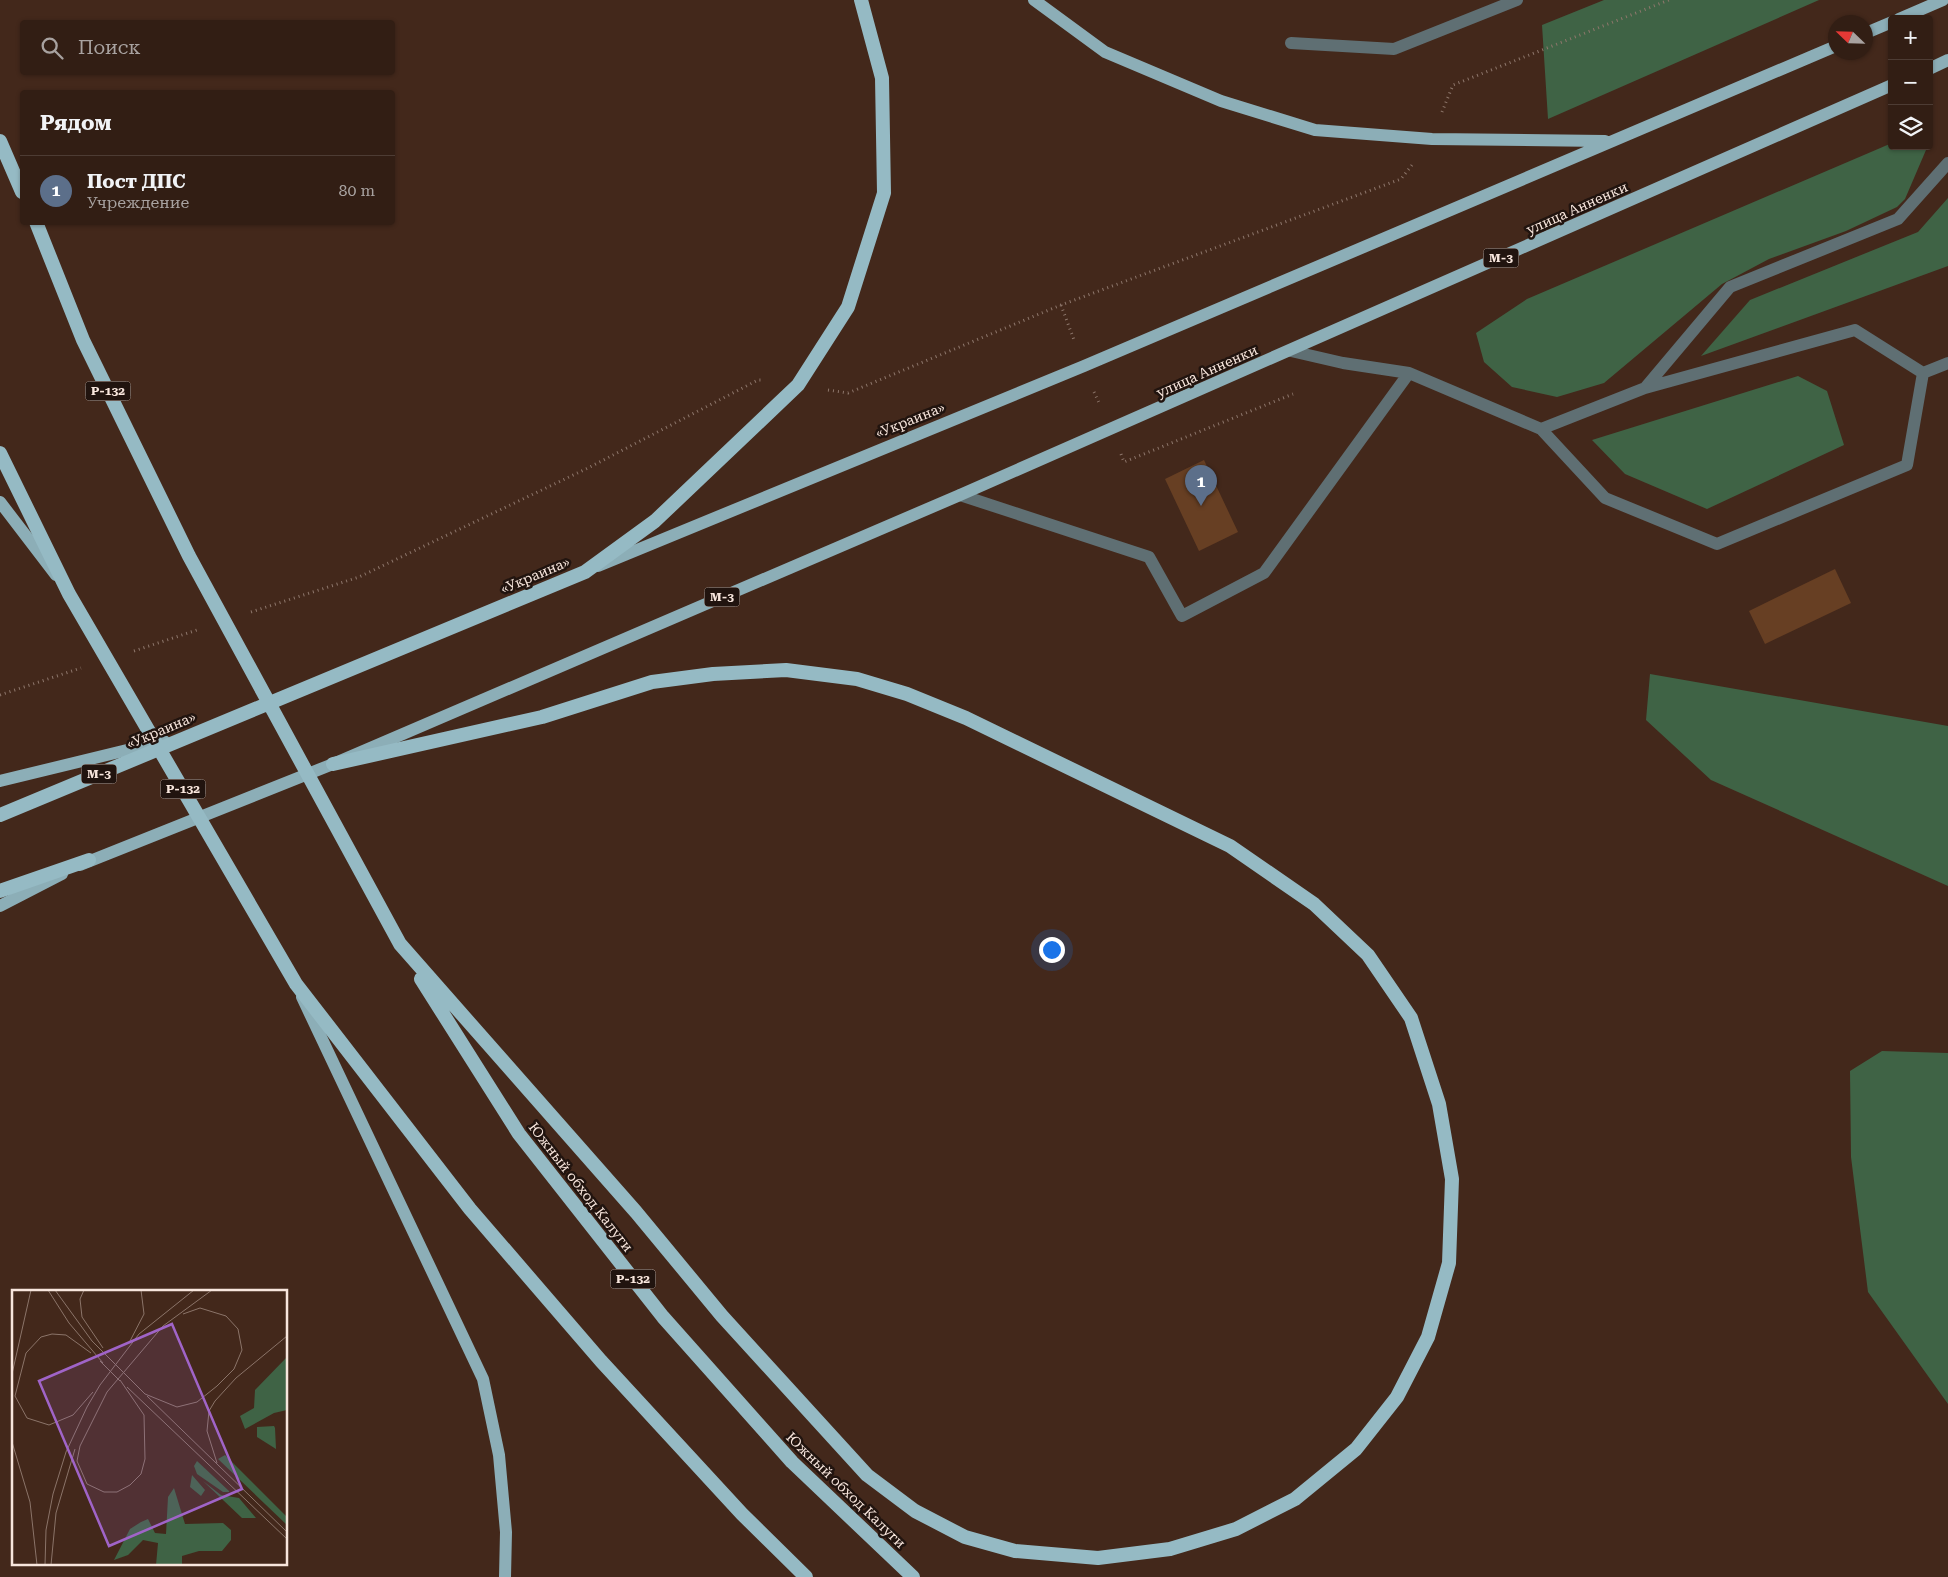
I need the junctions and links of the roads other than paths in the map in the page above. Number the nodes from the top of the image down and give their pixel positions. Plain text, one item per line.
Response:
1 (861, 0) edge
2 (1034, 0) edge
3 (1517, 0) edge
4 (1943, 0) edge
5 (1908, 15) edge
6 (1888, 24) edge
7 (1873, 30) edge
8 (1291, 43) dead end
9 (1828, 49) edge
10 (1948, 60) edge
11 (1933, 67) edge
12 (1888, 87) edge
13 (0, 141) edge
14 (1610, 141) junction
15 (1948, 162) edge
16 (20, 187) edge
17 (37, 225) edge
18 (1291, 351) junction
19 (1948, 363) edge
20 (1409, 373) junction
21 (1923, 373) junction
22 (1645, 388) junction
23 (1541, 429) junction
24 (0, 453) edge
25 (960, 495) junction
26 (0, 502) edge
27 (585, 572) junction
28 (69, 594) junction
29 (198, 732) junction
30 (333, 764) junction
31 (0, 781) edge
32 (0, 815) edge
33 (89, 860) junction
34 (0, 891) edge
35 (0, 906) edge
36 (400, 944) junction
37 (296, 984) junction
38 (505, 1577) edge
39 (806, 1577) edge
40 (913, 1577) edge

1 - 27 highway
2 - 14 main road
3 - 8 lane
4 - 5 main road
6 - 7 main road
9 - 14 main road, М-3
10 - 11 main road
12 - 18 main road, улица Анненки / М-3
13 - 16 highway
14 - 27 main road, «Украина» / М-3
15 - 22 lane
17 - 36 highway, Р-132
18 - 20 lane
18 - 25 main road, улица Анненки / М-3
19 - 21 lane
20 - 23 lane
20 - 25 lane
21 - 22 lane
21 - 23 lane
22 - 23 lane
24 - 28 highway
25 - 30 main road, М-3
26 - 28 main road
27 - 29 highway, «Украина» / М-3
28 - 37 highway, Р-132
29 - 31 main road
29 - 32 highway, «Украина» / М-3
30 - 33 main road, М-3
30 - 36 highway
33 - 34 highway, М-3
33 - 35 main road
36 - 40 highway, Южный обход Калуги / Р-132
37 - 38 main road
37 - 39 highway, Р-132

